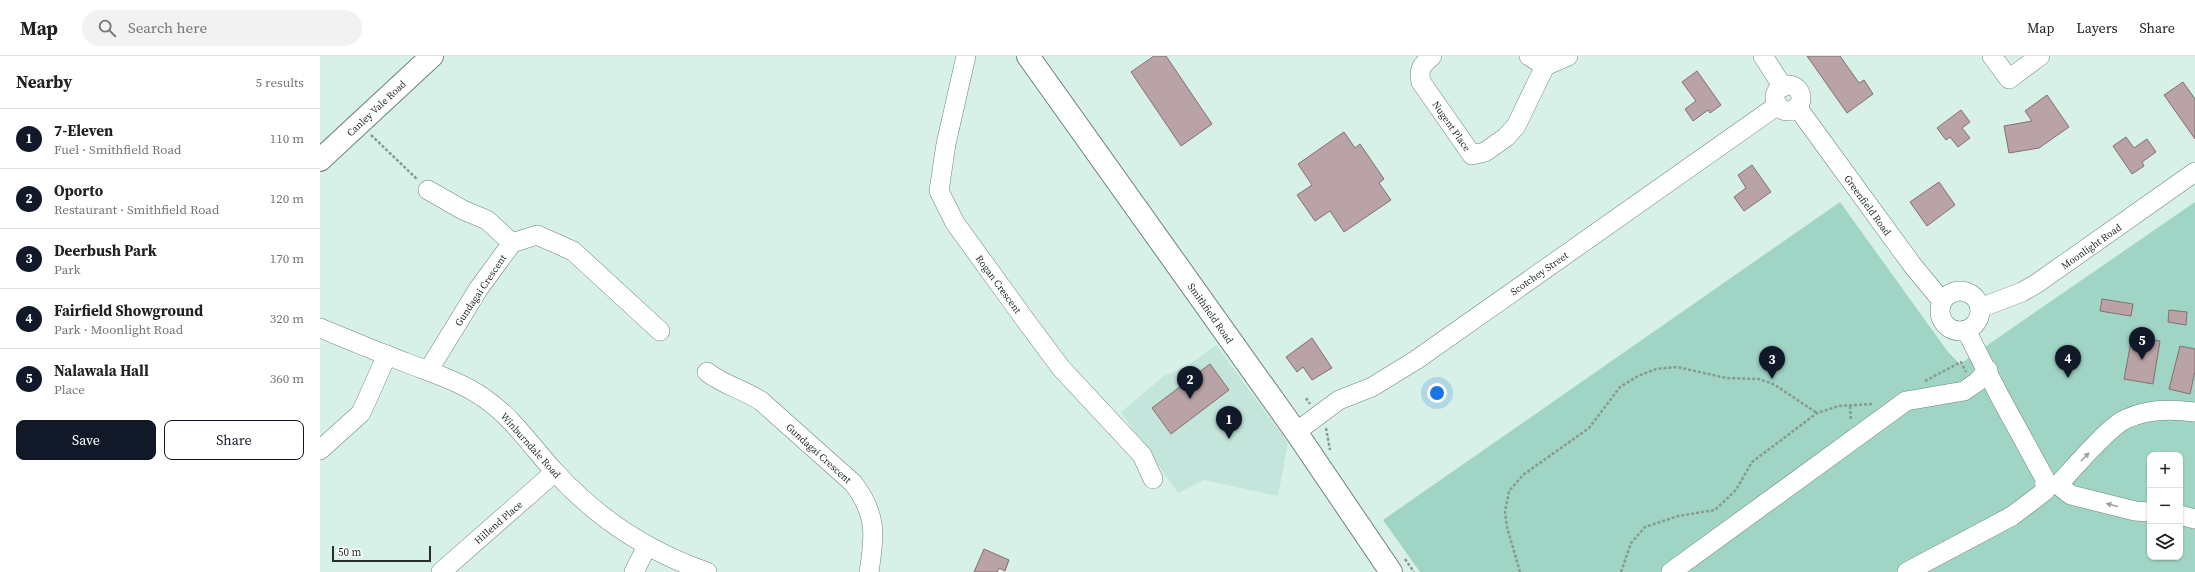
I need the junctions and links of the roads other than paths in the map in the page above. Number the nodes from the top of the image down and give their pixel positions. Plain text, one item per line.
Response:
1 (432, 56) edge
2 (966, 56) edge
3 (1028, 56) edge
4 (1432, 56) edge
5 (1568, 56) edge
6 (1763, 56) edge
7 (1992, 56) edge
8 (2040, 56) edge
9 (1537, 61) edge
10 (1783, 87) junction
11 (1778, 105) junction
12 (1797, 107) junction
13 (320, 160) edge
14 (2195, 172) edge
15 (428, 190) road end
16 (512, 243) junction
17 (1942, 301) junction
18 (1980, 308) junction
19 (320, 328) edge
20 (1966, 330) junction
21 (660, 331) dead end
22 (387, 355) junction
23 (1988, 370) junction
24 (428, 371) junction
25 (707, 372) dead end
26 (2195, 412) edge
27 (1296, 432) junction
28 (320, 450) edge
29 (555, 472) junction
30 (1153, 479) dead end
31 (2051, 485) junction
32 (2147, 512) edge
33 (2183, 516) edge
34 (2195, 519) edge
35 (647, 546) junction
36 (441, 572) edge
37 (634, 572) edge
38 (707, 572) edge
39 (869, 572) edge
40 (1391, 572) edge
41 (1671, 572) edge
42 (1908, 572) edge

1 - 13 main road, Canley Vale Road
2 - 30 street, Rogan Crescent
3 - 27 main road, Smithfield Road
4 - 9 street, Nugent Place
5 - 9 street, Nugent Place
6 - 10 street
7 - 8 street
10 - 11 street
10 - 12 street
11 - 12 street
11 - 27 street, Scotchey Street
12 - 17 street, Greenfield Road
14 - 18 street, Moonlight Road
15 - 16 street
16 - 21 street, Gundagai Crescent
16 - 24 street, Gundagai Crescent
17 - 18 street
17 - 20 street
18 - 20 street
19 - 22 street, Winburndale Road
20 - 23 street
22 - 24 street, Winburndale Road
22 - 28 street
23 - 31 street
23 - 41 street
24 - 29 street, Winburndale Road
25 - 39 street, Gundagai Crescent
31 -> 26 street
27 - 40 main road, Smithfield Road
29 - 35 street, Winburndale Road
29 - 36 street, Hillend Place
32 -> 31 street
31 - 42 street
33 - 34 street
35 - 37 street
35 - 38 street, Winburndale Road

